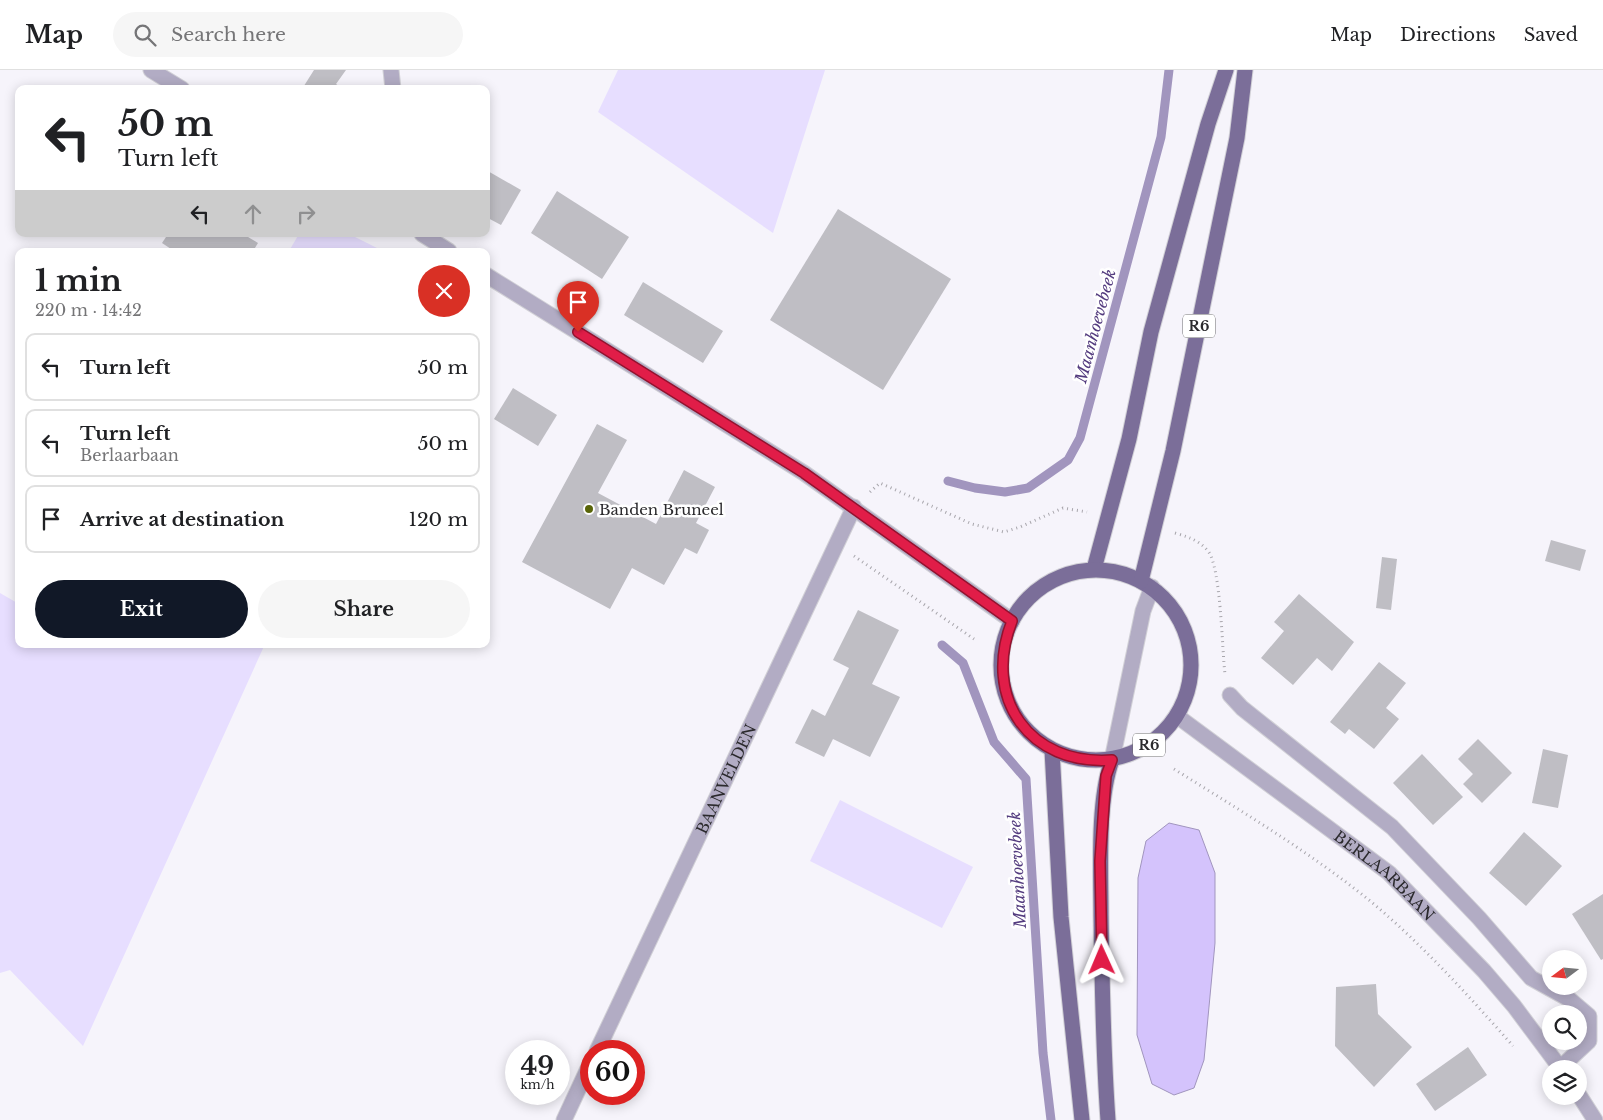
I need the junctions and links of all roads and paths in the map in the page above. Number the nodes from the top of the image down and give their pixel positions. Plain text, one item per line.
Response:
1 (151, 70) edge
2 (391, 70) edge
3 (1226, 70) edge
4 (1245, 70) edge
5 (175, 85) edge
6 (392, 85) edge
7 (427, 237) edge
8 (444, 248) edge
9 (490, 277) edge
10 (854, 507) junction
11 (1088, 512) dead end
12 (1172, 532) dead end
13 (849, 552) dead end
14 (1094, 569) junction
15 (1146, 584) junction
16 (1012, 621) junction
17 (974, 639) dead end
18 (1230, 695) joint
19 (1177, 716) junction
20 (1052, 750) junction
21 (1112, 760) junction
22 (1174, 769) dead end
23 (601, 1040) edge
24 (1516, 1049) dead end
25 (1553, 1060) edge
26 (1569, 1060) edge
27 (580, 1086) edge
28 (1585, 1105) edge
29 (564, 1120) edge
30 (1082, 1120) edge
31 (1108, 1120) edge
32 (1595, 1120) edge

1 - 5 street
2 - 6 street
3 - 14 main road
4 - 15 main road, R6
7 - 8 street
9 - 10 street
10 - 11 path
10 - 16 street
10 - 23 street, BAANVELDEN
12 - 18 path
13 - 17 path
14 - 15 main road, R6
14 - 16 main road, R6
15 - 19 main road, R6
15 - 21 street
16 - 20 main road, R6
18 - 26 street
19 - 21 main road, R6
19 - 25 street, BERLAARBAAN
20 - 21 main road, R6
20 - 30 main road
21 - 31 main road, R6
22 - 24 path
27 - 29 street
28 - 32 street

